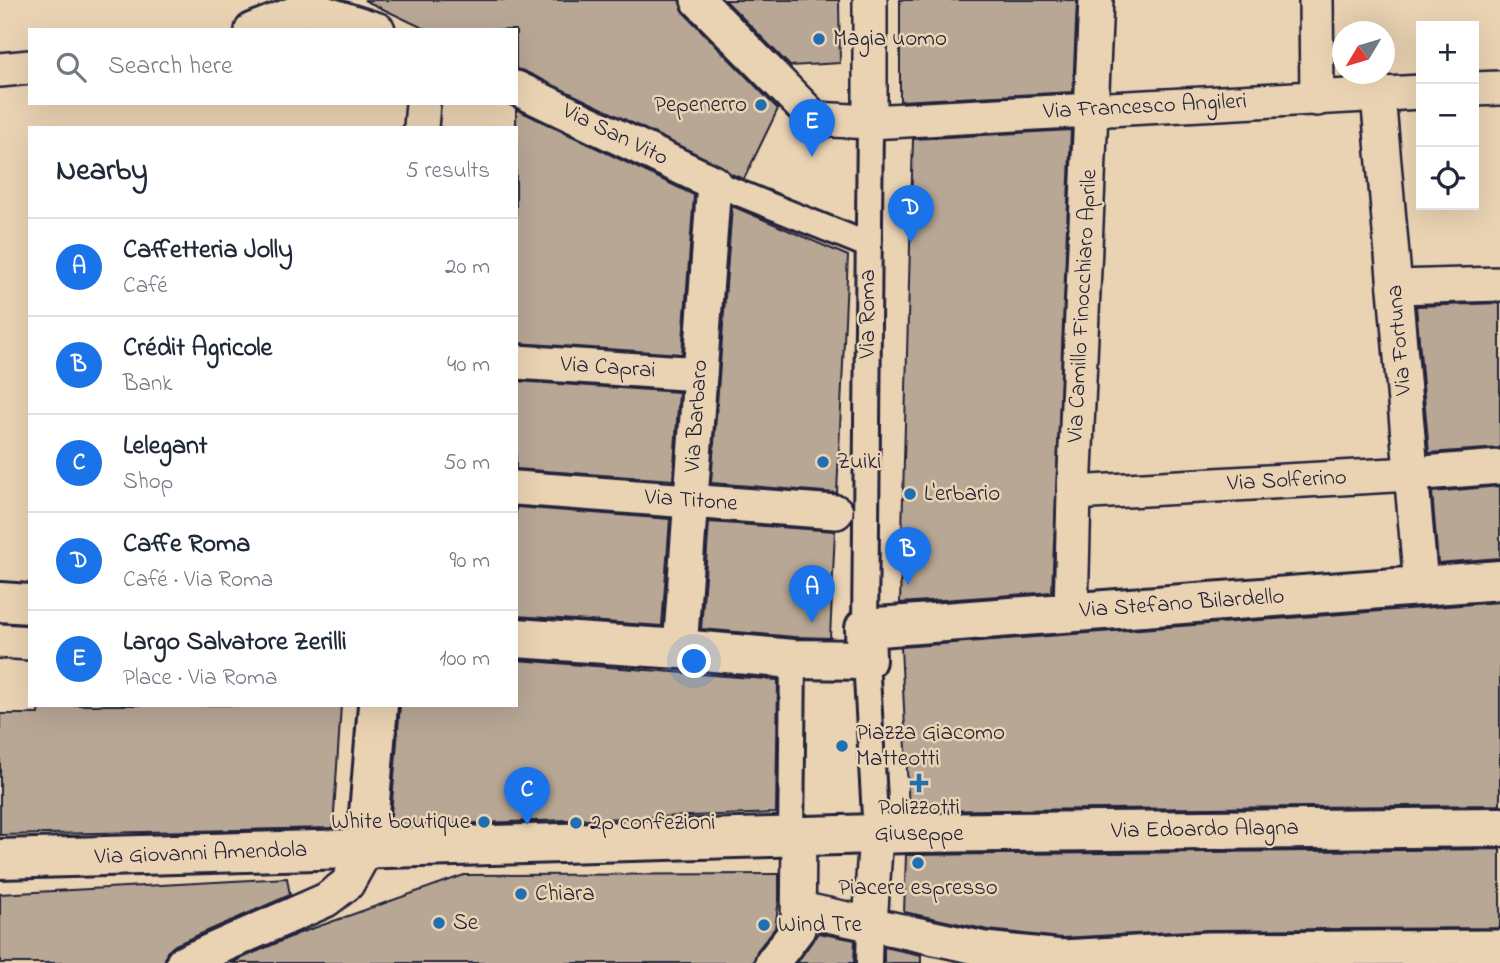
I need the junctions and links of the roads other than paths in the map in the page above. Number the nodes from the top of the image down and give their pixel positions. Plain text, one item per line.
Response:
1 (698, 0) edge
2 (870, 0) edge
3 (1096, 0) edge
4 (1316, 0) edge
5 (309, 4) edge
6 (256, 28) edge
7 (373, 28) edge
8 (28, 67) edge
9 (0, 70) edge
10 (1500, 88) edge
11 (518, 89) edge
12 (1479, 89) edge
13 (1416, 92) edge
14 (1378, 95) junction
15 (1317, 99) junction
16 (423, 105) edge
17 (1092, 110) junction
18 (870, 122) junction
19 (421, 126) edge
20 (714, 183) junction
21 (868, 245) junction
22 (1500, 284) edge
23 (1395, 286) junction
24 (518, 362) edge
25 (700, 374) junction
26 (1500, 467) edge
27 (1411, 474) junction
28 (518, 488) edge
29 (1074, 493) junction
30 (690, 501) junction
31 (851, 513) junction
32 (1500, 580) edge
33 (1421, 585) junction
34 (0, 602) edge
35 (28, 604) edge
36 (1072, 612) junction
37 (518, 638) edge
38 (0, 641) edge
39 (28, 643) edge
40 (865, 644) junction
41 (680, 649) junction
42 (793, 659) junction
43 (378, 707) edge
44 (1500, 827) edge
45 (892, 833) junction
46 (790, 837) junction
47 (366, 850) junction
48 (0, 859) edge
49 (799, 919) junction
50 (882, 926) junction
51 (1500, 947) edge
52 (965, 954) edge
53 (1389, 956) edge
54 (1063, 960) edge
55 (183, 963) edge
56 (772, 963) edge
57 (869, 963) edge
58 (1498, 963) edge

1 - 18 street, Via Francesco Angileri
2 - 18 street, Via Roma
3 - 17 street, Via Camillo Finocchiaro Aprile
4 - 15 street
5 - 6 street
5 - 7 street
8 - 9 street
10 - 12 street
11 - 20 street, Via San Vito
13 - 14 street, Via Francesco Angileri
14 - 15 street, Via Francesco Angileri
14 - 23 street, Via Fortuna
15 - 17 street, Via Francesco Angileri
16 - 19 street
17 - 18 street, Via Francesco Angileri
17 - 29 street, Via Camillo Finocchiaro Aprile
18 - 21 street, Via Roma
20 - 21 street
20 - 25 street, Via Barbaro
21 - 31 street, Via Roma
22 - 23 street
23 - 27 street, Via Fortuna
24 - 25 street, Via Caprai
25 - 30 street, Via Barbaro
26 - 27 street, Via Solferino
27 - 29 street, Via Solferino
27 - 33 street, Via Fortuna
28 - 30 street, Via Titone
29 - 36 street, Via Camillo Finocchiaro Aprile
30 - 31 street, Via Titone
30 - 41 street, Via Barbaro
31 - 40 street, Via Roma
32 - 33 main road, Via Stefano Bilardello
33 - 36 main road, Via Stefano Bilardello
34 - 35 main road
36 - 40 main road, Via Stefano Bilardello
37 - 41 main road, Via Stefano Bilardello
38 - 39 street
40 - 42 main road, Via Stefano Bilardello
40 - 45 street
41 - 42 main road, Via Stefano Bilardello
42 - 46 street
43 - 47 main road
44 - 45 main road, Via Edoardo Alagna
45 - 46 main road, Via Edoardo Alagna
45 - 50 street
46 - 47 main road, Via Giovanni Amendola
46 - 49 street
47 - 48 main road, Via Giovanni Amendola
47 - 55 street
49 - 50 street
49 - 56 street
50 - 52 street
50 - 57 street
51 - 53 street
51 - 58 street
52 - 54 street
53 - 54 street

